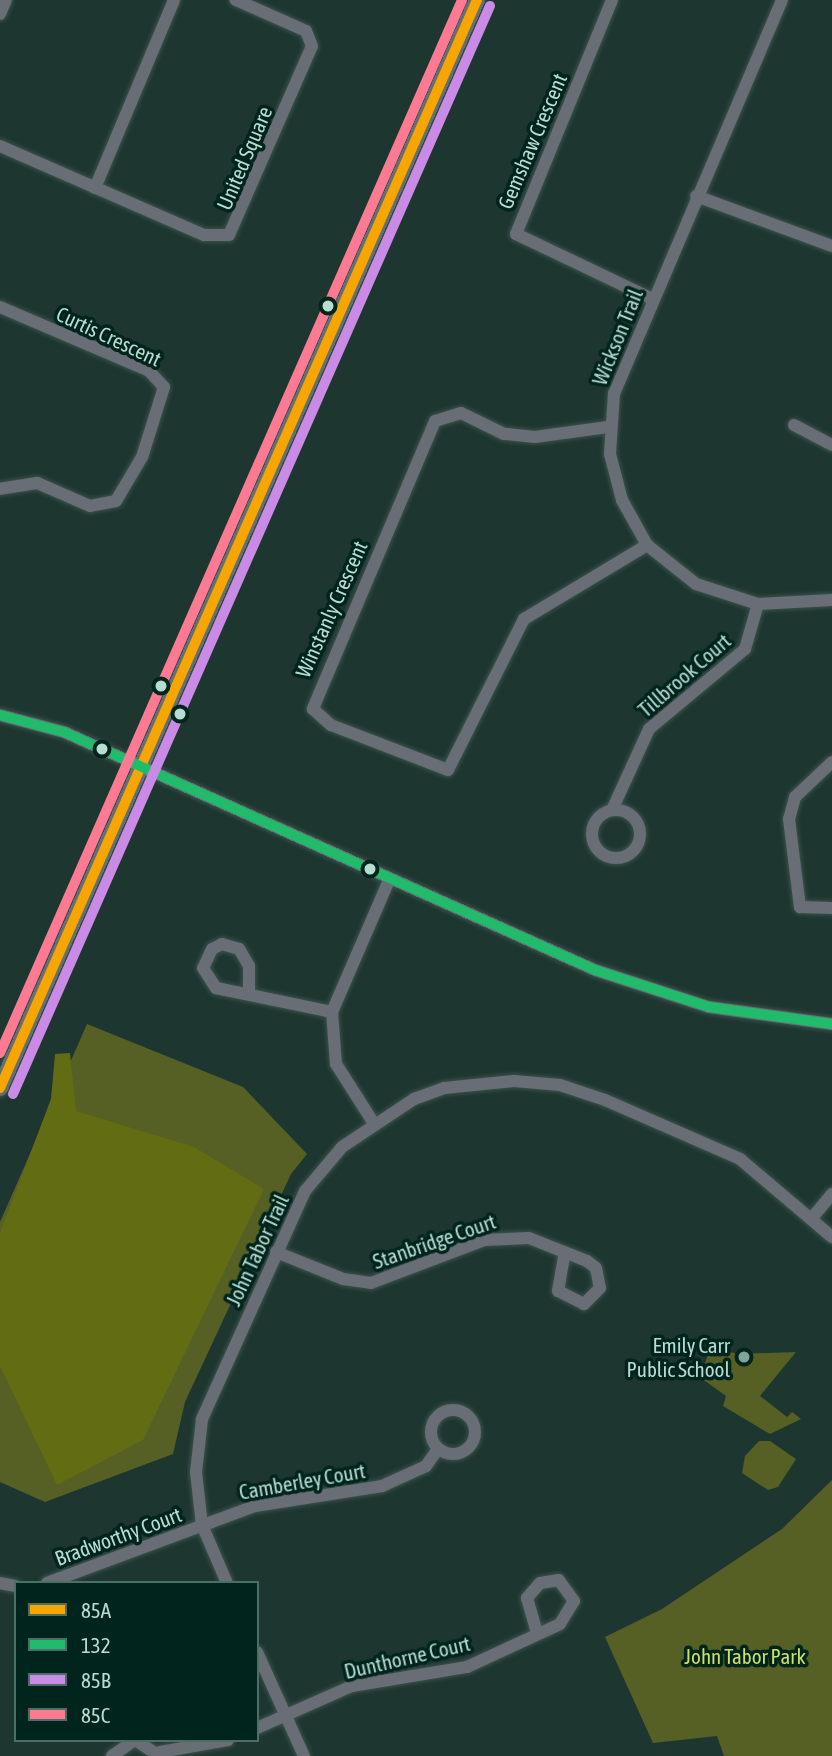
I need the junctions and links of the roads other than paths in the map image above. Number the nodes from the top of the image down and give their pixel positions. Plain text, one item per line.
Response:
1 (6, 0) edge
2 (174, 0) edge
3 (236, 0) edge
4 (477, 0) edge
5 (612, 0) edge
6 (782, 0) edge
7 (0, 14) edge
8 (0, 146) edge
9 (95, 188) junction
10 (696, 196) junction
11 (832, 246) edge
12 (652, 299) junction
13 (0, 307) edge
14 (794, 425) dead end
15 (608, 428) junction
16 (832, 445) edge
17 (0, 489) edge
18 (647, 545) junction
19 (832, 600) edge
20 (758, 604) junction
21 (0, 715) edge
22 (832, 762) edge
23 (143, 769) junction
24 (612, 810) dead end
25 (389, 880) junction
26 (832, 908) edge
27 (249, 993) junction
28 (332, 1012) junction
29 (832, 1024) edge
30 (0, 1088) edge
31 (373, 1122) junction
32 (832, 1194) edge
33 (811, 1219) junction
34 (832, 1237) edge
35 (276, 1252) junction
36 (565, 1253) dead end
37 (438, 1449) dead end
38 (202, 1525) junction
39 (52, 1581) edge
40 (226, 1581) edge
41 (537, 1634) junction
42 (259, 1657) edge
43 (285, 1716) junction
44 (259, 1727) edge
45 (132, 1742) edge
46 (139, 1742) edge
47 (218, 1742) edge
48 (160, 1754) edge
49 (112, 1756) edge
50 (304, 1756) edge

1 - 7 street
2 - 9 street
3 - 9 street, United Square
4 - 23 main road
5 - 12 street, Gemshaw Crescent
6 - 10 street, Wickson Trail
8 - 9 street, United Square
10 - 11 street
10 - 12 street, Wickson Trail
12 - 15 street, Wickson Trail
13 - 17 street, Curtis Crescent
14 - 16 street
15 - 18 street, Wickson Trail
15 - 18 street, Winstanly Crescent
18 - 20 street, Wickson Trail
19 - 20 street, Wickson Trail
20 - 24 street, Tillbrook Court
21 - 23 street
22 - 26 street
23 - 25 street
23 - 30 main road
25 - 28 street
25 - 29 street
27 - 27 street
27 - 28 street
28 - 31 street
31 - 33 street, John Tabor Trail
31 - 35 street, John Tabor Trail
32 - 33 street
33 - 34 street, John Tabor Trail
35 - 36 street, Stanbridge Court
35 - 38 street, John Tabor Trail
37 - 38 street, Camberley Court
38 - 39 street, Bradworthy Court
38 - 40 street, John Tabor Trail
41 - 41 street, Dunthorne Court
41 - 43 street, Dunthorne Court
42 - 43 street
43 - 44 street, Dunthorne Court
43 - 50 street
45 - 49 street
46 - 48 street
47 - 48 street

